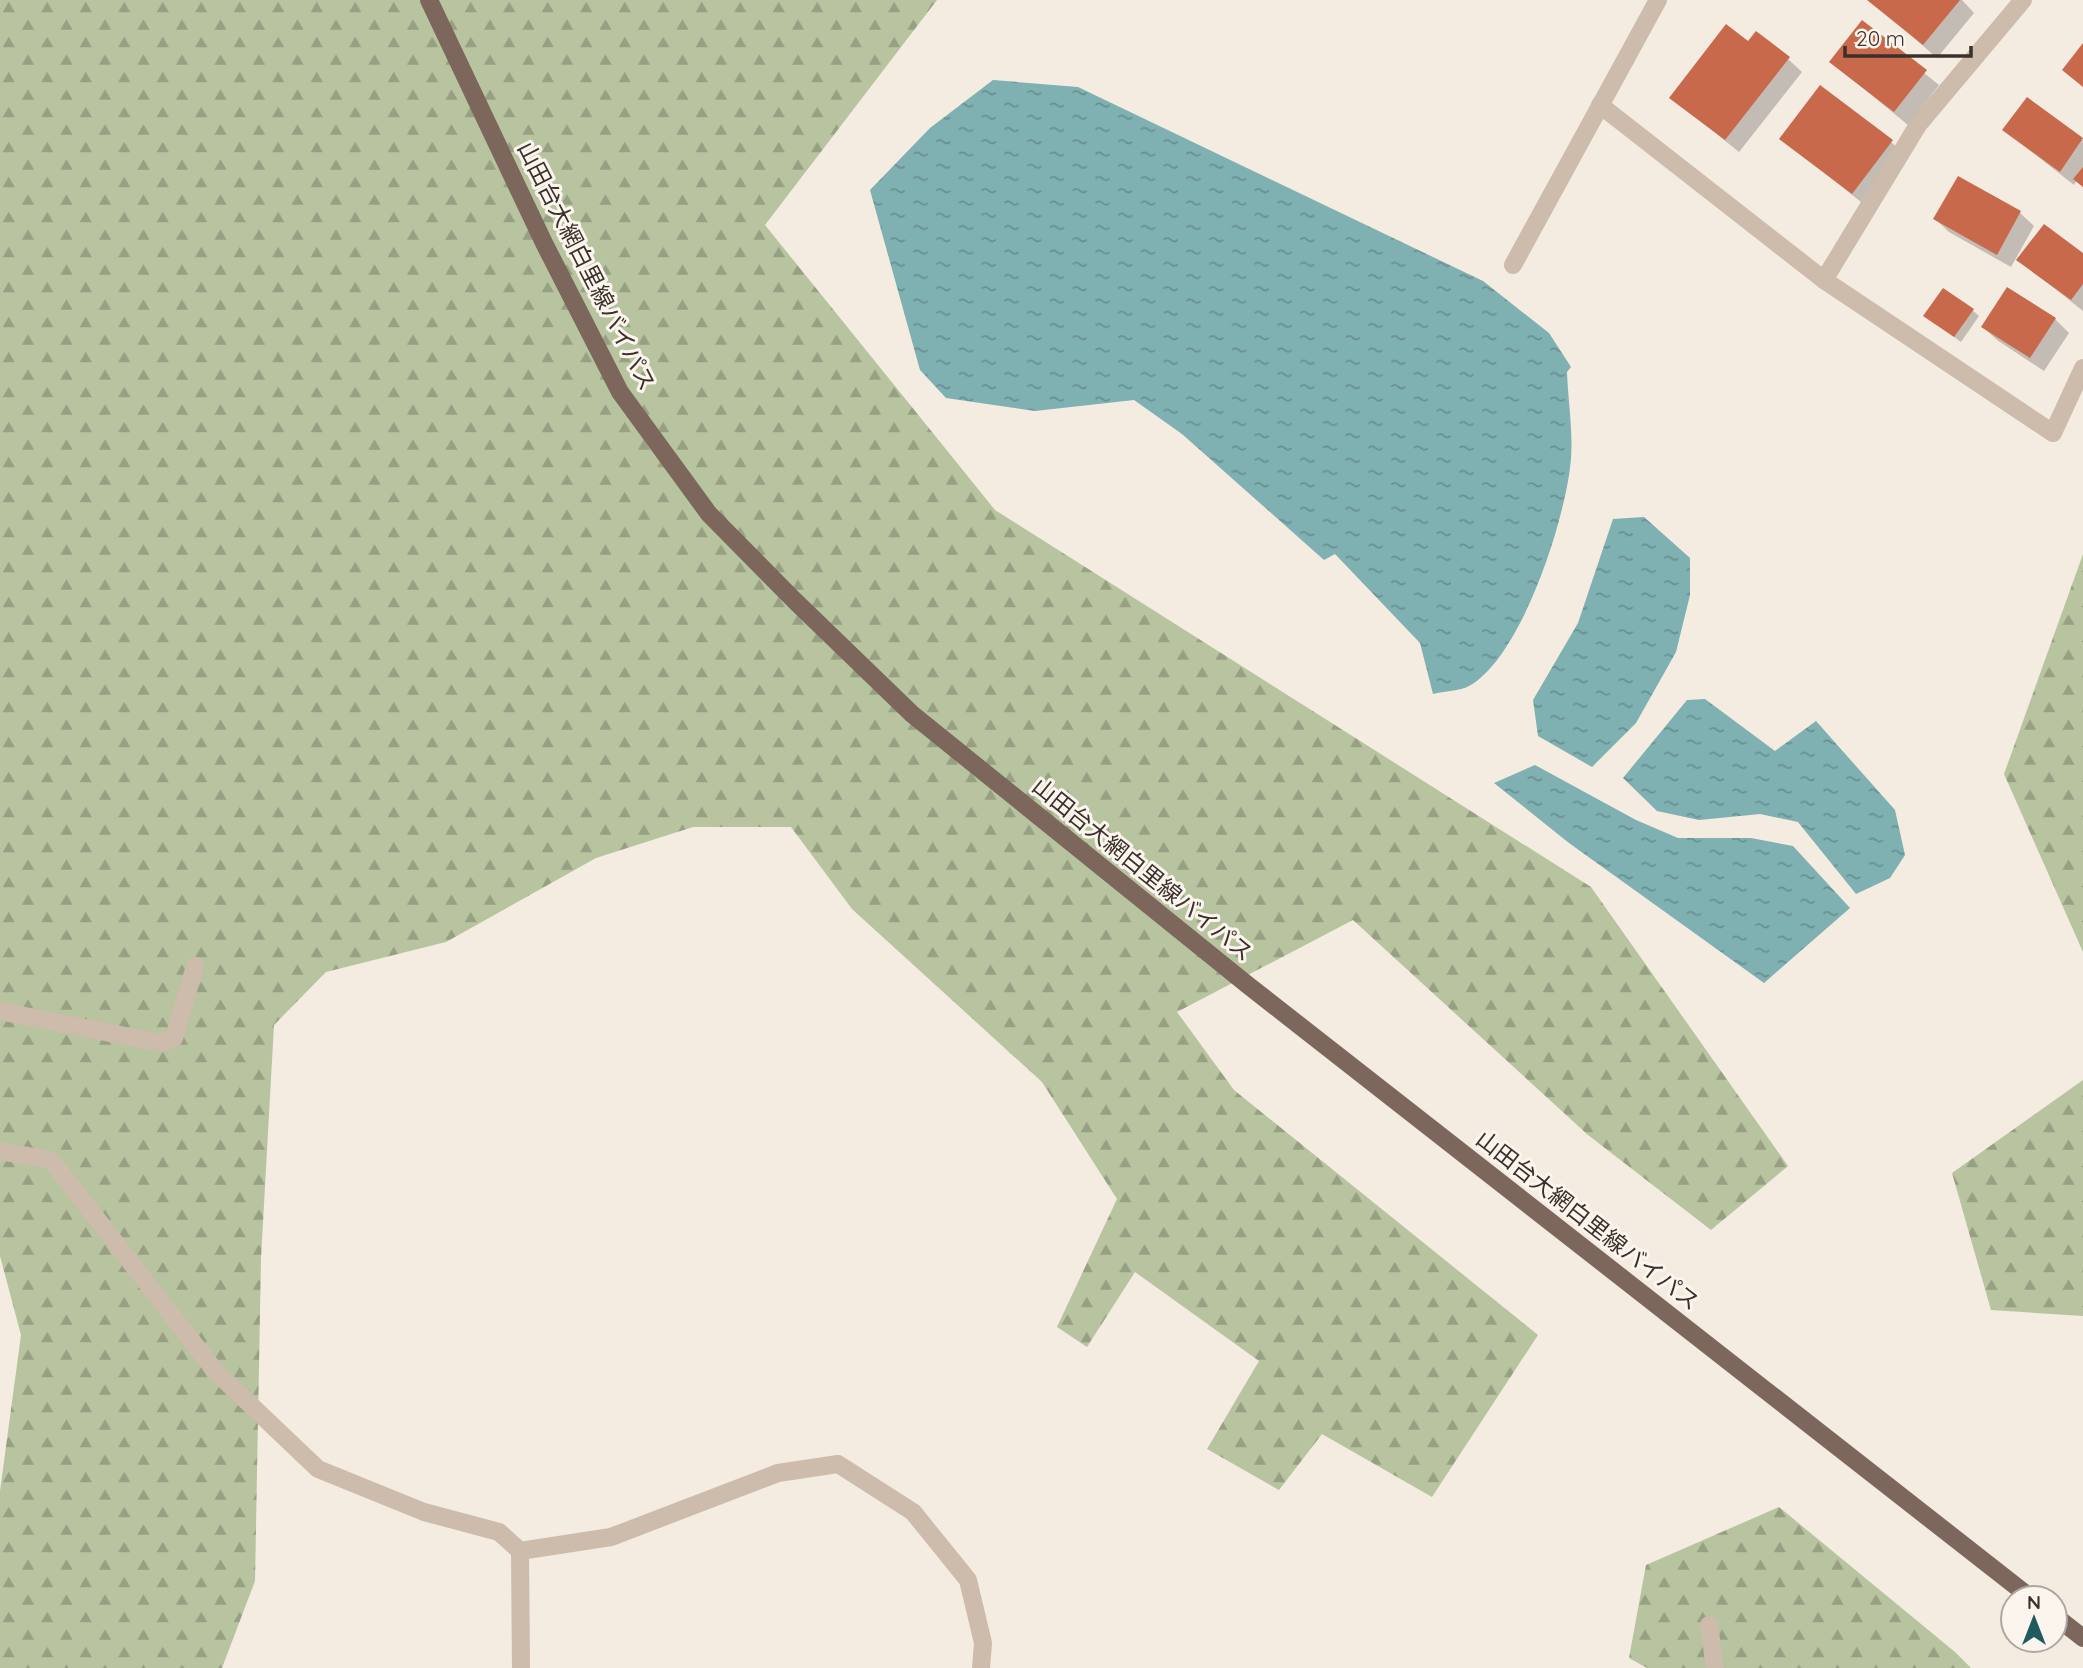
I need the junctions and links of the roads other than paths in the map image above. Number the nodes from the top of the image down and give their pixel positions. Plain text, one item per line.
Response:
1 (429, 0) edge
2 (1658, 0) edge
3 (2023, 0) edge
4 (1600, 105) junction
5 (1513, 265) dead end
6 (1824, 280) junction
7 (2083, 368) edge
8 (195, 966) dead end
9 (0, 1011) edge
10 (0, 1151) edge
11 (520, 1551) junction
12 (2013, 1584) edge
13 (1709, 1625) dead end
14 (2069, 1627) edge
15 (2083, 1638) edge
16 (521, 1668) edge
17 (981, 1668) edge
18 (1715, 1668) edge

1 - 12 main road, 山田台大網白里線バイパス
2 - 4 street
3 - 6 street
4 - 5 street
4 - 6 street
6 - 7 street
8 - 9 street
10 - 11 street
11 - 16 street
11 - 17 street
13 - 18 street
14 - 15 main road

